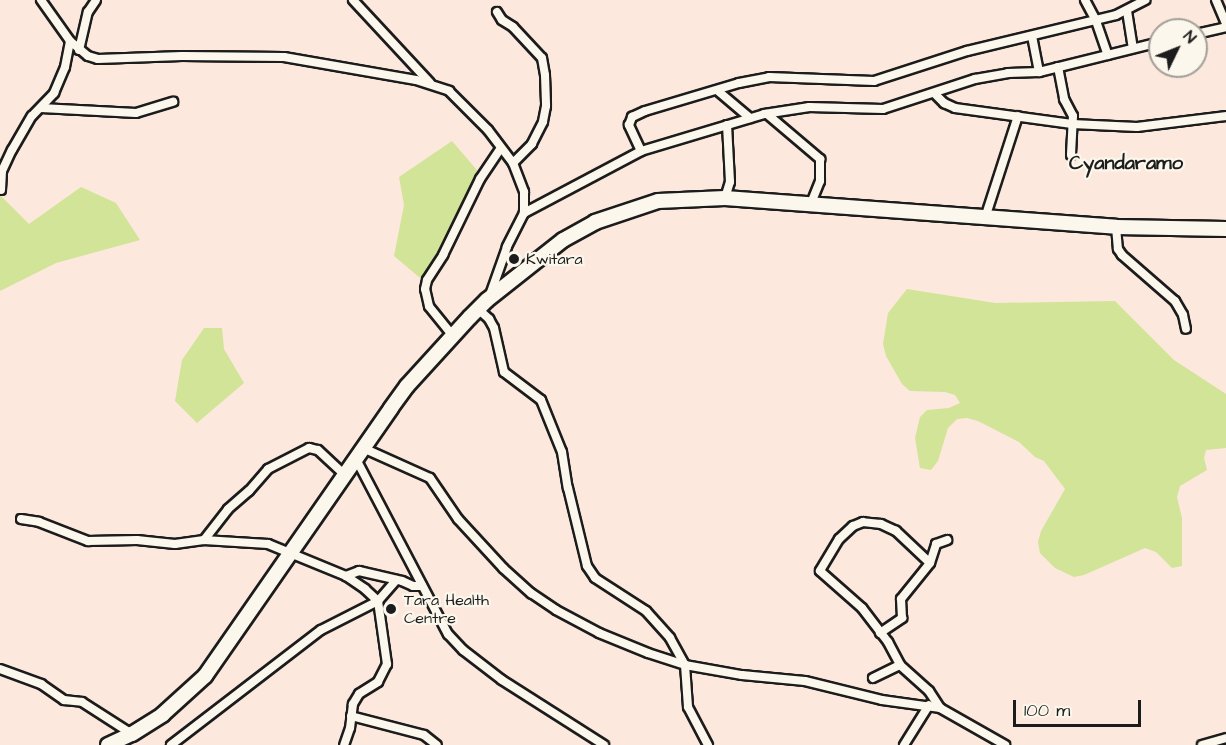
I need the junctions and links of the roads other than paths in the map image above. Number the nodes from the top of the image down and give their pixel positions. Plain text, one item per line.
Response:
1 (41, 0) edge
2 (96, 0) edge
3 (353, 0) edge
4 (1085, 0) edge
5 (1145, 0) edge
6 (1216, 0) edge
7 (1127, 11) junction
8 (497, 12) dead end
9 (1096, 21) junction
10 (1226, 25) edge
11 (1208, 30) edge
12 (1032, 36) junction
13 (70, 41) junction
14 (1148, 45) edge
15 (1133, 48) junction
16 (79, 50) junction
17 (1108, 55) junction
18 (1058, 67) junction
19 (1040, 72) junction
20 (431, 83) junction
21 (718, 91) junction
22 (935, 94) junction
23 (173, 102) dead end
24 (41, 108) junction
25 (767, 114) junction
26 (1018, 116) junction
27 (1226, 116) edge
28 (750, 118) junction
29 (1072, 124) junction
30 (727, 125) junction
31 (501, 148) junction
32 (641, 151) junction
33 (1071, 155) dead end
34 (513, 163) junction
35 (1, 190) edge
36 (725, 198) junction
37 (811, 203) junction
38 (524, 213) junction
39 (985, 218) junction
40 (1116, 227) junction
41 (1226, 229) edge
42 (482, 305) junction
43 (1186, 329) dead end
44 (453, 336) junction
45 (360, 453) junction
46 (344, 474) junction
47 (21, 519) dead end
48 (204, 540) junction
49 (947, 540) dead end
50 (291, 553) junction
51 (930, 563) junction
52 (346, 576) junction
53 (396, 580) junction
54 (422, 586) junction
55 (378, 601) junction
56 (880, 633) junction
57 (686, 665) junction
58 (900, 665) junction
59 (0, 669) edge
60 (873, 678) dead end
61 (929, 705) junction
62 (940, 708) junction
63 (351, 716) junction
64 (132, 734) junction
65 (1226, 738) edge
66 (108, 745) edge
67 (171, 745) edge
68 (344, 745) edge
69 (437, 745) edge
70 (604, 745) edge
71 (708, 745) edge
72 (903, 745) edge
73 (1005, 745) edge
74 (1202, 745) edge

1 - 13 street
2 - 16 street
3 - 20 street
4 - 9 street
5 - 7 street
6 - 10 street
7 - 9 street
7 - 15 street
8 - 34 street
9 - 12 street
9 - 17 street
10 - 11 street
12 - 19 street
12 - 21 street
13 - 16 street
13 - 24 street
14 - 15 street
15 - 17 street
16 - 20 street
17 - 18 street
18 - 19 street
18 - 29 street
19 - 22 street
20 - 31 street
21 - 28 street
21 - 32 street
22 - 25 street
22 - 26 street
23 - 24 street
24 - 35 street
25 - 28 street
25 - 37 street
26 - 29 street
26 - 39 street
27 - 29 street
28 - 30 street
29 - 33 street
30 - 32 street
30 - 36 street
31 - 34 street
31 - 44 street
32 - 38 street
34 - 38 street
36 - 37 highway
36 - 42 highway
37 - 39 highway
38 - 42 street
39 - 40 highway
40 - 41 highway
40 - 43 street
42 - 44 highway
42 - 57 street
44 - 45 highway
45 - 46 highway
45 - 54 street
45 - 57 street
46 - 48 street
46 - 50 highway
47 - 48 street
48 - 50 street
49 - 51 street
50 - 52 street
50 - 64 highway
51 - 56 street
51 - 56 street
52 - 53 street
52 - 55 street
53 - 54 street
53 - 55 street
54 - 70 street
55 - 63 street
55 - 67 street
56 - 58 street
57 - 61 street
57 - 71 street
58 - 60 street
58 - 62 street
59 - 64 street
61 - 62 street
61 - 72 street
62 - 73 street
63 - 68 street
63 - 69 street
64 - 66 highway
65 - 74 street

